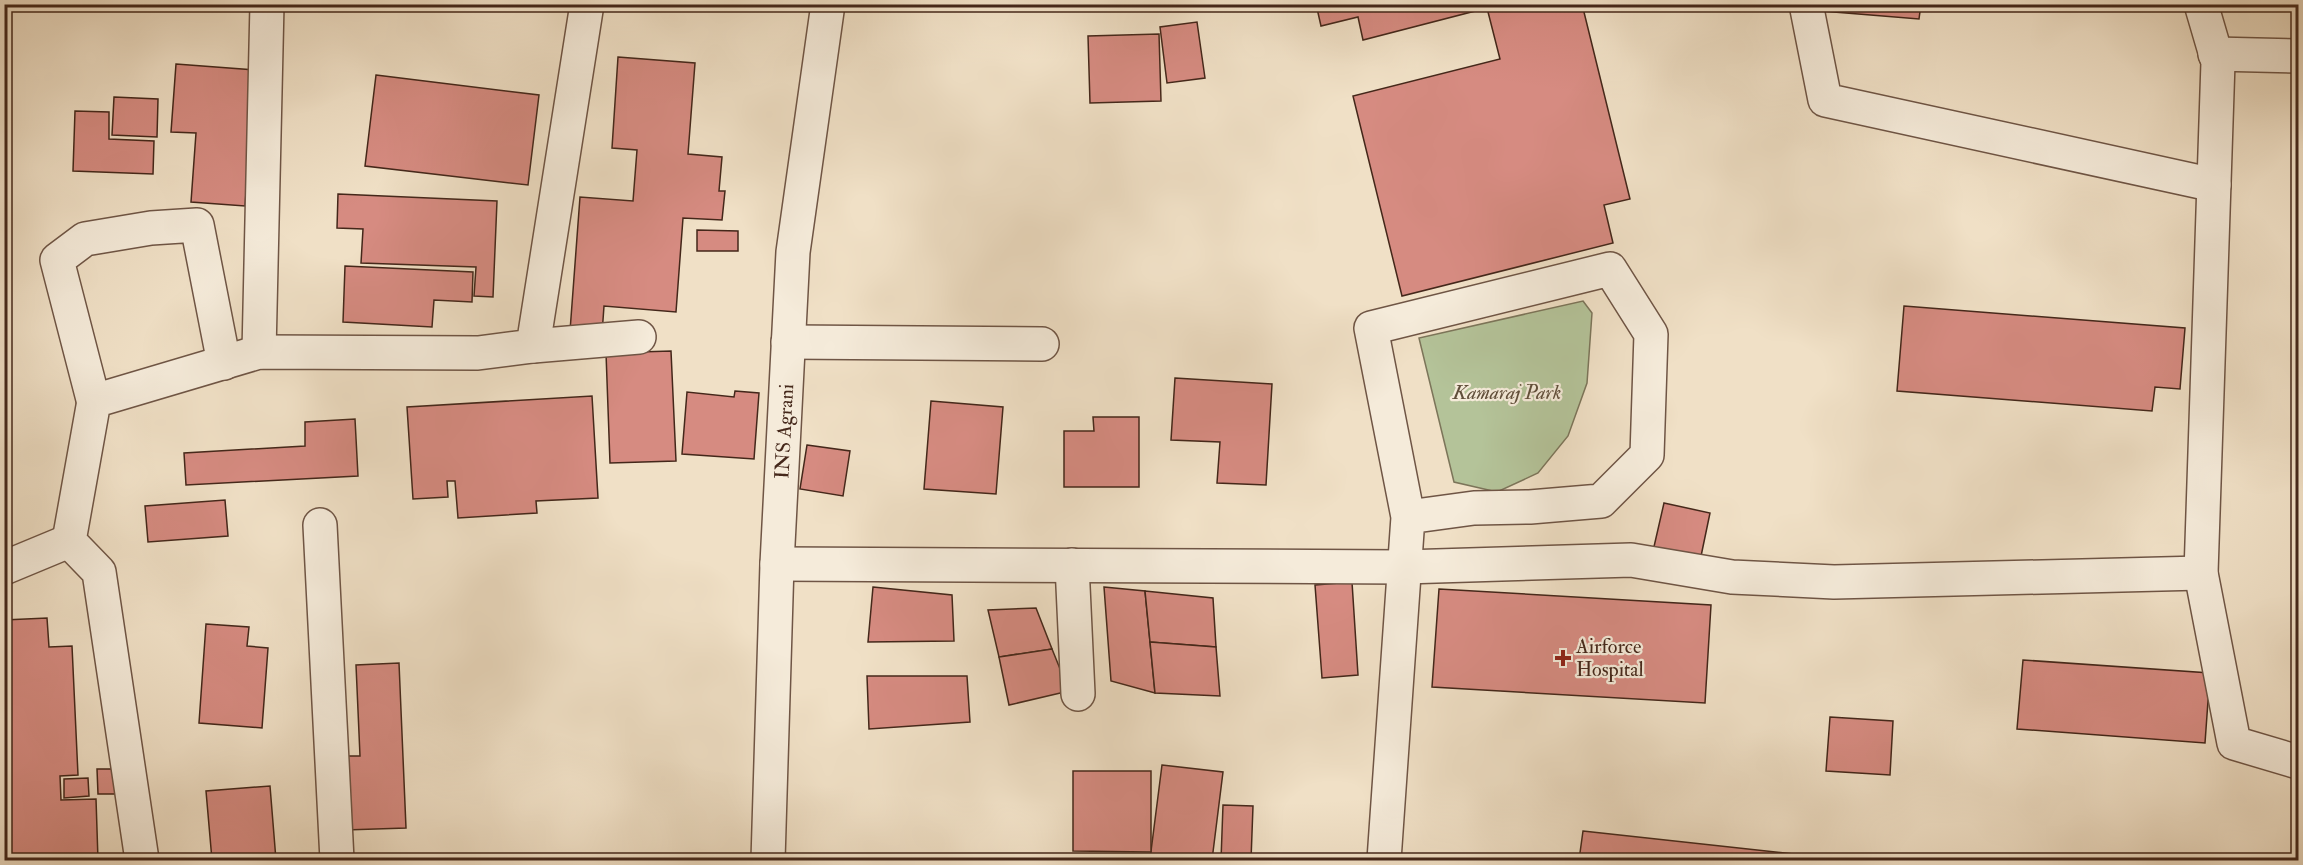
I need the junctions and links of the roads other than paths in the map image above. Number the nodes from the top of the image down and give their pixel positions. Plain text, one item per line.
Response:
1 (267, 4) edge
2 (587, 4) edge
3 (828, 4) edge
4 (1806, 4) edge
5 (2200, 4) edge
6 (2216, 54) junction
7 (2298, 56) edge
8 (2214, 185) junction
9 (639, 338) dead end
10 (788, 342) junction
11 (1042, 344) dead end
12 (533, 346) junction
13 (259, 352) junction
14 (224, 363) junction
15 (94, 403) junction
16 (1408, 517) junction
17 (320, 525) dead end
18 (69, 541) junction
19 (777, 564) junction
20 (1072, 566) junction
21 (1404, 567) junction
22 (4, 568) edge
23 (2201, 573) junction
24 (1078, 694) dead end
25 (2298, 762) edge
26 (771, 860) edge
27 (142, 861) edge
28 (338, 861) edge
29 (1384, 861) edge

1 - 13 street
2 - 12 street
3 - 10 street, INS Agrani
4 - 8 street
5 - 6 street
6 - 7 street
6 - 8 street
8 - 23 street
9 - 12 street
10 - 11 street
10 - 19 street, INS Agrani
12 - 13 street
13 - 14 street
14 - 15 street
14 - 15 street
15 - 18 street
16 - 16 street
16 - 21 street
17 - 28 street
18 - 22 street
18 - 27 street
19 - 20 street
19 - 26 street, INS Agrani
20 - 21 street
20 - 24 street
21 - 23 street
21 - 29 street
23 - 25 street

